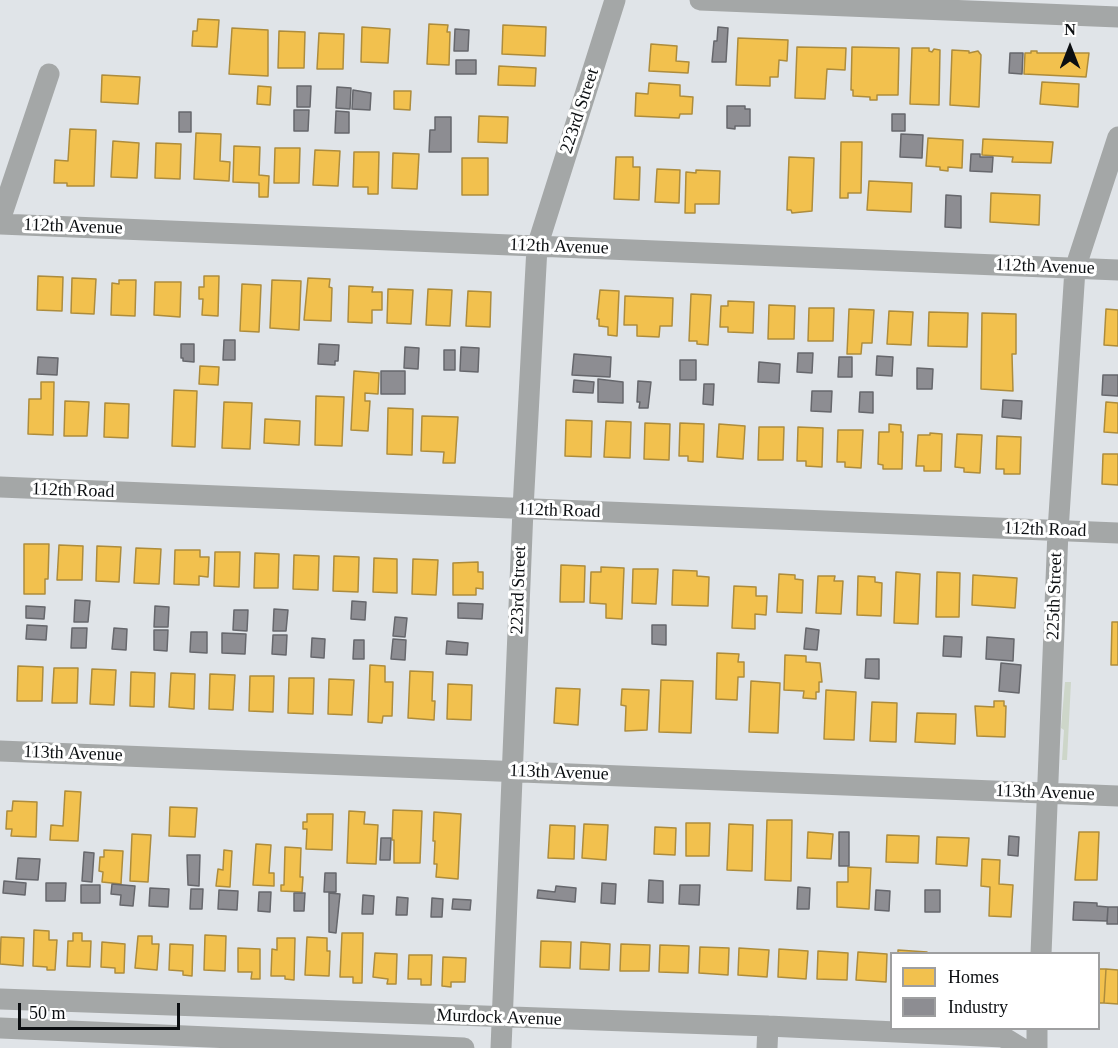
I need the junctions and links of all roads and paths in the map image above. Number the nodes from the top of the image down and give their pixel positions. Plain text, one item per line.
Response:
1 (615, 0) edge
2 (700, 0) edge
3 (1118, 16) edge
4 (49, 74) dead end
5 (1118, 137) edge
6 (0, 222) edge
7 (537, 247) junction
8 (1075, 269) junction
9 (1118, 270) edge
10 (0, 488) edge
11 (523, 509) junction
12 (1058, 531) junction
13 (1118, 533) edge
14 (0, 751) edge
15 (512, 771) junction
16 (1047, 793) junction
17 (1118, 796) edge
18 (1041, 952) edge
19 (0, 999) edge
20 (230, 1007) junction
21 (502, 1018) junction
22 (768, 1026) junction
23 (0, 1028) edge
24 (1037, 1030) edge
25 (229, 1037) junction
26 (464, 1048) edge
27 (501, 1048) edge
28 (767, 1048) edge
29 (1021, 1048) edge
30 (1037, 1048) edge

1 - 7 street, 223rd Street
2 - 3 street
4 - 6 street
5 - 8 street, 225th Street
6 - 7 street, 112th Avenue
7 - 8 street, 112th Avenue
7 - 11 street, 223rd Street
8 - 9 street, 112th Avenue
8 - 12 street, 225th Street
10 - 11 street, 112th Road
11 - 12 street, 112th Road
11 - 15 street, 223rd Street
12 - 13 street, 112th Road
12 - 16 street, 225th Street
14 - 15 street, 113th Avenue
15 - 16 street, 113th Avenue
15 - 21 street, 223rd Street
16 - 17 street, 113th Avenue
16 - 18 street, 225th Street
19 - 20 street, Murdock Avenue
20 - 21 street, Murdock Avenue
20 - 25 street
21 - 22 street, Murdock Avenue
21 - 27 street, 223rd Street
22 - 28 street
22 - 29 street, Murdock Avenue
23 - 25 street, Murdock Avenue
24 - 30 street
25 - 26 street, Murdock Avenue

